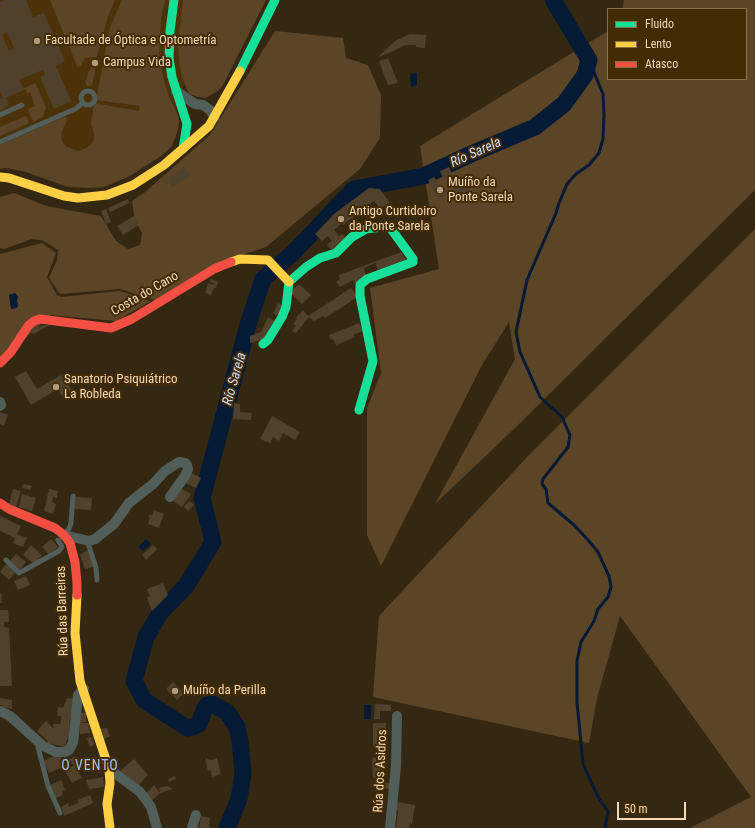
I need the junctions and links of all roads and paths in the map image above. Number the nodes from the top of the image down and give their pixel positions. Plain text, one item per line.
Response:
1 (174, 0) edge
2 (275, 0) edge
3 (176, 91) junction
4 (83, 103) dead end
5 (196, 104) junction
6 (22, 105) dead end
7 (0, 115) edge
8 (215, 117) junction
9 (186, 121) junction
10 (204, 131) junction
11 (0, 142) edge
12 (182, 149) junction
13 (0, 177) edge
14 (287, 281) junction
15 (263, 344) dead end
16 (0, 363) edge
17 (0, 402) edge
18 (0, 406) edge
19 (359, 410) dead end
20 (73, 496) dead end
21 (170, 497) dead end
22 (0, 503) edge
23 (50, 525) junction
24 (64, 535) junction
25 (88, 540) junction
26 (6, 560) dead end
27 (96, 580) dead end
28 (84, 689) junction
29 (0, 711) edge
30 (396, 716) dead end
31 (36, 740) junction
32 (108, 769) junction
33 (60, 813) dead end
34 (196, 815) dead end
35 (110, 828) edge
36 (157, 828) edge
37 (192, 828) edge
38 (390, 828) edge

1 - 3 street
2 - 8 street
3 - 5 street
3 - 9 street
4 - 11 lane
5 - 8 street
5 - 9 street
6 - 7 lane
8 - 10 street
9 - 10 street
9 - 12 street
10 - 12 street
12 - 13 street
14 - 15 street
14 - 16 street, Costa do Cano
14 - 19 street
17 - 18 street
20 - 24 lane
21 - 25 street
22 - 23 street
23 - 24 street
23 - 26 lane
24 - 25 street
24 - 28 street, Rúa das Barreiras
25 - 27 lane
28 - 31 street
28 - 32 street, Rúa das Barreiras
29 - 31 street
30 - 38 street, Rúa dos Asidros
31 - 33 lane
32 - 35 street, Rúa das Barreiras
32 - 36 street
34 - 37 street

